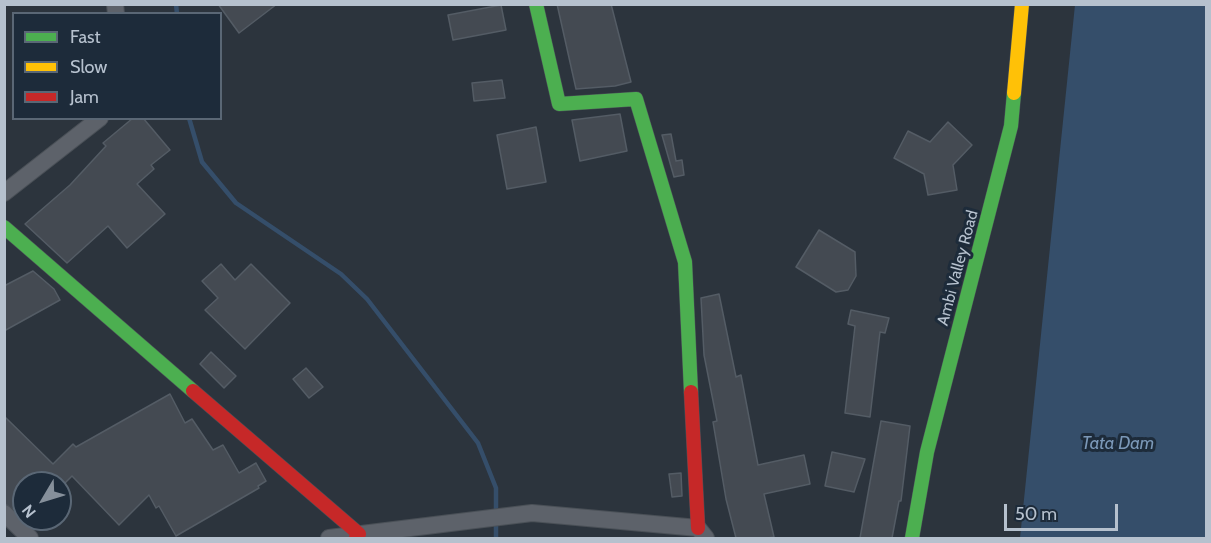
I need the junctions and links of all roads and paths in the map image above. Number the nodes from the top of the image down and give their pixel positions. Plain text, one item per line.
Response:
1 (536, 4) edge
2 (1022, 4) edge
3 (97, 120) edge
4 (4, 194) edge
5 (4, 227) edge
6 (4, 513) edge
7 (702, 533) edge
8 (358, 536) edge
9 (30, 538) edge
10 (329, 538) edge
11 (912, 538) edge

1 - 7 street
2 - 11 street, Ambi Valley Road
3 - 4 street
5 - 8 street
6 - 9 street
7 - 8 street
8 - 10 street

